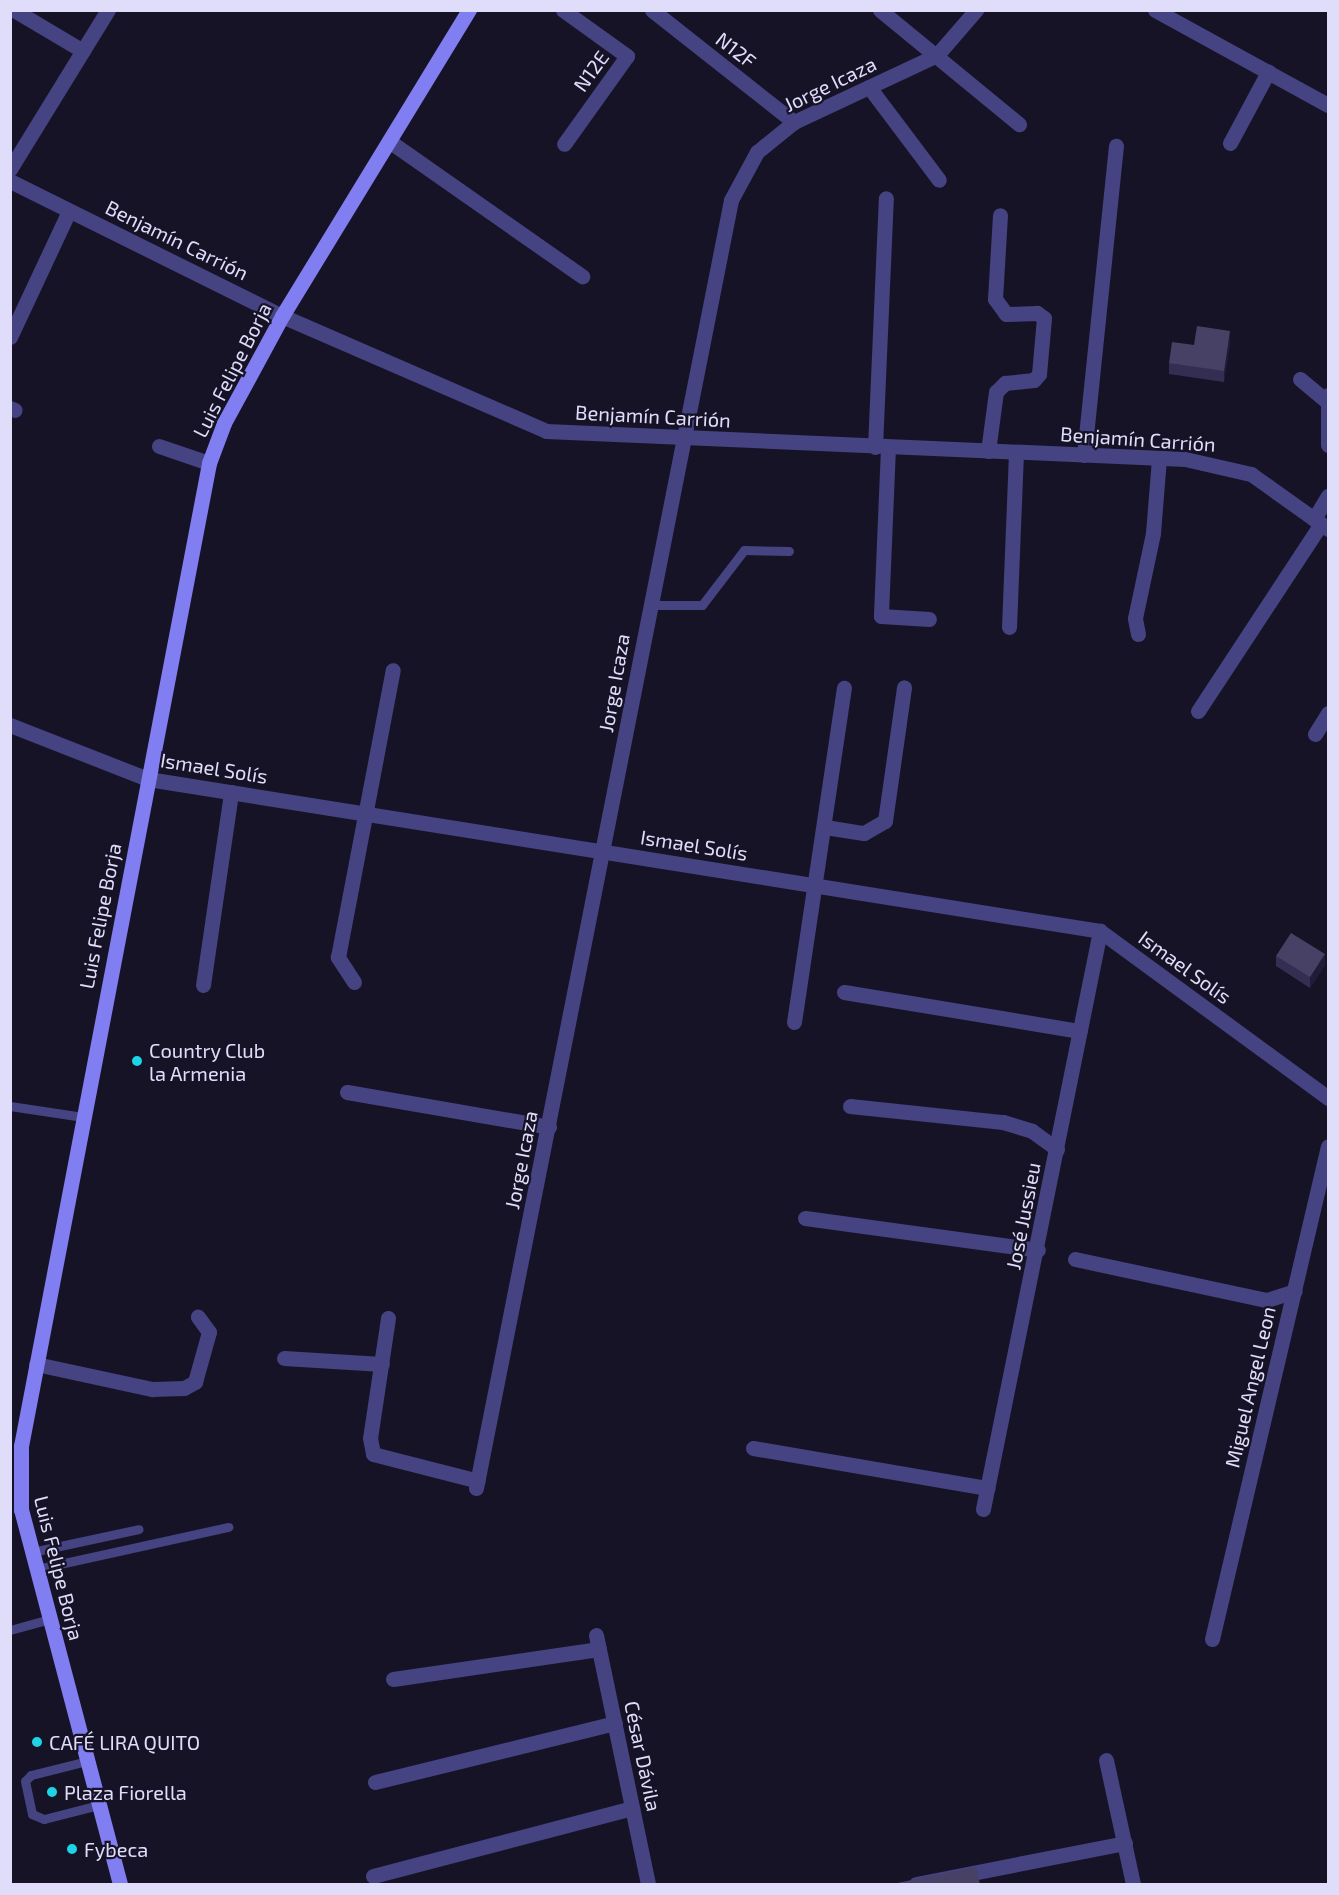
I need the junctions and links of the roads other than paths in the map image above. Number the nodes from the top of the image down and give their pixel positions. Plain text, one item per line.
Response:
1 (14, 10) edge
2 (108, 10) edge
3 (469, 10) edge
4 (563, 10) edge
5 (652, 10) edge
6 (880, 10) edge
7 (976, 10) edge
8 (1155, 10) edge
9 (83, 51) junction
10 (937, 55) junction
11 (1268, 72) junction
12 (869, 87) junction
13 (1329, 105) edge
14 (794, 122) junction
15 (1019, 124) dead end
16 (389, 141) junction
17 (1230, 143) dead end
18 (564, 144) dead end
19 (1116, 146) dead end
20 (10, 169) edge
21 (939, 180) dead end
22 (10, 181) edge
23 (886, 198) dead end
24 (69, 211) junction
25 (1000, 215) dead end
26 (582, 276) dead end
27 (282, 316) junction
28 (10, 337) edge
29 (1300, 380) dead end
30 (1327, 398) edge
31 (681, 439) junction
32 (1329, 445) edge
33 (159, 446) dead end
34 (881, 447) junction
35 (988, 451) junction
36 (1016, 453) junction
37 (1084, 455) junction
38 (1159, 458) junction
39 (209, 463) junction
40 (1329, 495) edge
41 (1321, 524) edge
42 (789, 551) dead end
43 (650, 605) junction
44 (929, 619) dead end
45 (1009, 627) dead end
46 (1138, 634) dead end
47 (393, 670) dead end
48 (904, 687) dead end
49 (844, 688) dead end
50 (1198, 711) dead end
51 (1329, 713) edge
52 (10, 725) edge
53 (1315, 734) dead end
54 (148, 779) junction
55 (231, 792) junction
56 (367, 814) junction
57 (825, 827) junction
58 (605, 852) junction
59 (816, 886) junction
60 (1100, 931) junction
61 (354, 982) dead end
62 (203, 985) dead end
63 (844, 992) dead end
64 (794, 1022) dead end
65 (1080, 1031) junction
66 (347, 1092) dead end
67 (1329, 1098) edge
68 (10, 1106) edge
69 (850, 1106) dead end
70 (83, 1117) junction
71 (549, 1127) junction
72 (1329, 1146) edge
73 (1057, 1149) junction
74 (805, 1218) dead end
75 (1038, 1250) junction
76 (1075, 1259) dead end
77 (1294, 1291) junction
78 (198, 1317) dead end
79 (388, 1317) dead end
80 (284, 1358) dead end
81 (36, 1364) junction
82 (382, 1364) junction
83 (753, 1448) dead end
84 (988, 1488) junction
85 (14, 1496) edge
86 (983, 1509) dead end
87 (228, 1527) dead end
88 (139, 1529) dead end
89 (32, 1552) junction
90 (37, 1569) junction
91 (50, 1619) junction
92 (10, 1630) edge
93 (1212, 1638) dead end
94 (393, 1679) dead end
95 (615, 1723) junction
96 (1106, 1760) dead end
97 (87, 1761) junction
98 (375, 1782) dead end
99 (99, 1805) junction
100 (632, 1808) junction
101 (1125, 1843) junction
102 (373, 1876) dead end
103 (120, 1884) edge
104 (648, 1884) edge
105 (916, 1884) edge
106 (1133, 1884) edge

1 - 9 street
2 - 9 street
3 - 16 street, Luis Felipe Borja
4 - 18 street, N12E
5 - 14 street, N12F
6 - 10 street
7 - 10 street, Jorge Icaza
8 - 11 street
9 - 20 street
10 - 12 street, Jorge Icaza
10 - 15 street
11 - 13 street
11 - 17 street
12 - 14 street, Jorge Icaza
12 - 21 street
14 - 31 street, Jorge Icaza
16 - 26 street
16 - 27 street, Luis Felipe Borja
19 - 37 street
22 - 24 street, Benjamín Carrión
23 - 34 street
24 - 27 street, Benjamín Carrión
24 - 28 street
25 - 35 street
27 - 31 street, Benjamín Carrión
27 - 39 street, Luis Felipe Borja
29 - 30 street
30 - 32 street
31 - 34 street, Benjamín Carrión
31 - 43 street, Jorge Icaza
33 - 39 street
34 - 35 street, Benjamín Carrión
34 - 44 street
35 - 36 street, Benjamín Carrión
36 - 37 street, Benjamín Carrión
36 - 45 street
37 - 38 street, Benjamín Carrión
38 - 41 street, Benjamín Carrión
38 - 46 street
39 - 54 street, Luis Felipe Borja
40 - 41 street
41 - 50 street
42 - 43 lane
43 - 58 street, Jorge Icaza
47 - 56 street
48 - 57 street
49 - 57 street
51 - 53 street
52 - 54 street, Ismael Solís
54 - 55 street, Ismael Solís
54 - 70 street, Luis Felipe Borja
55 - 56 street, Ismael Solís
55 - 62 street
56 - 58 street, Ismael Solís
56 - 61 street
57 - 59 street
58 - 59 street, Ismael Solís
58 - 71 street, Jorge Icaza
59 - 60 street, Ismael Solís
59 - 64 street
60 - 65 street, José Jussieu
60 - 67 street, Ismael Solís
63 - 65 street
65 - 73 street, José Jussieu
66 - 71 street
68 - 70 lane
69 - 73 street
70 - 81 street, Luis Felipe Borja
71 - 82 street, Jorge Icaza
72 - 77 street, Miguel Angel Leon
73 - 75 street, José Jussieu
74 - 75 street
75 - 84 street, José Jussieu
76 - 77 street
77 - 93 street, Miguel Angel Leon
78 - 81 street
79 - 82 street
80 - 82 street
81 - 85 street, Luis Felipe Borja
83 - 84 street
84 - 86 street, José Jussieu
85 - 89 street, Luis Felipe Borja
87 - 90 lane
88 - 89 lane
89 - 90 street, Luis Felipe Borja
90 - 91 street, Luis Felipe Borja
91 - 92 lane
91 - 97 street, Luis Felipe Borja
94 - 95 street, César Dávila
95 - 98 street
95 - 100 street, César Dávila
96 - 101 street
97 - 99 street, Luis Felipe Borja
97 - 99 lane
99 - 103 street, Luis Felipe Borja
100 - 102 street
100 - 104 street, César Dávila
101 - 105 street
101 - 106 street

